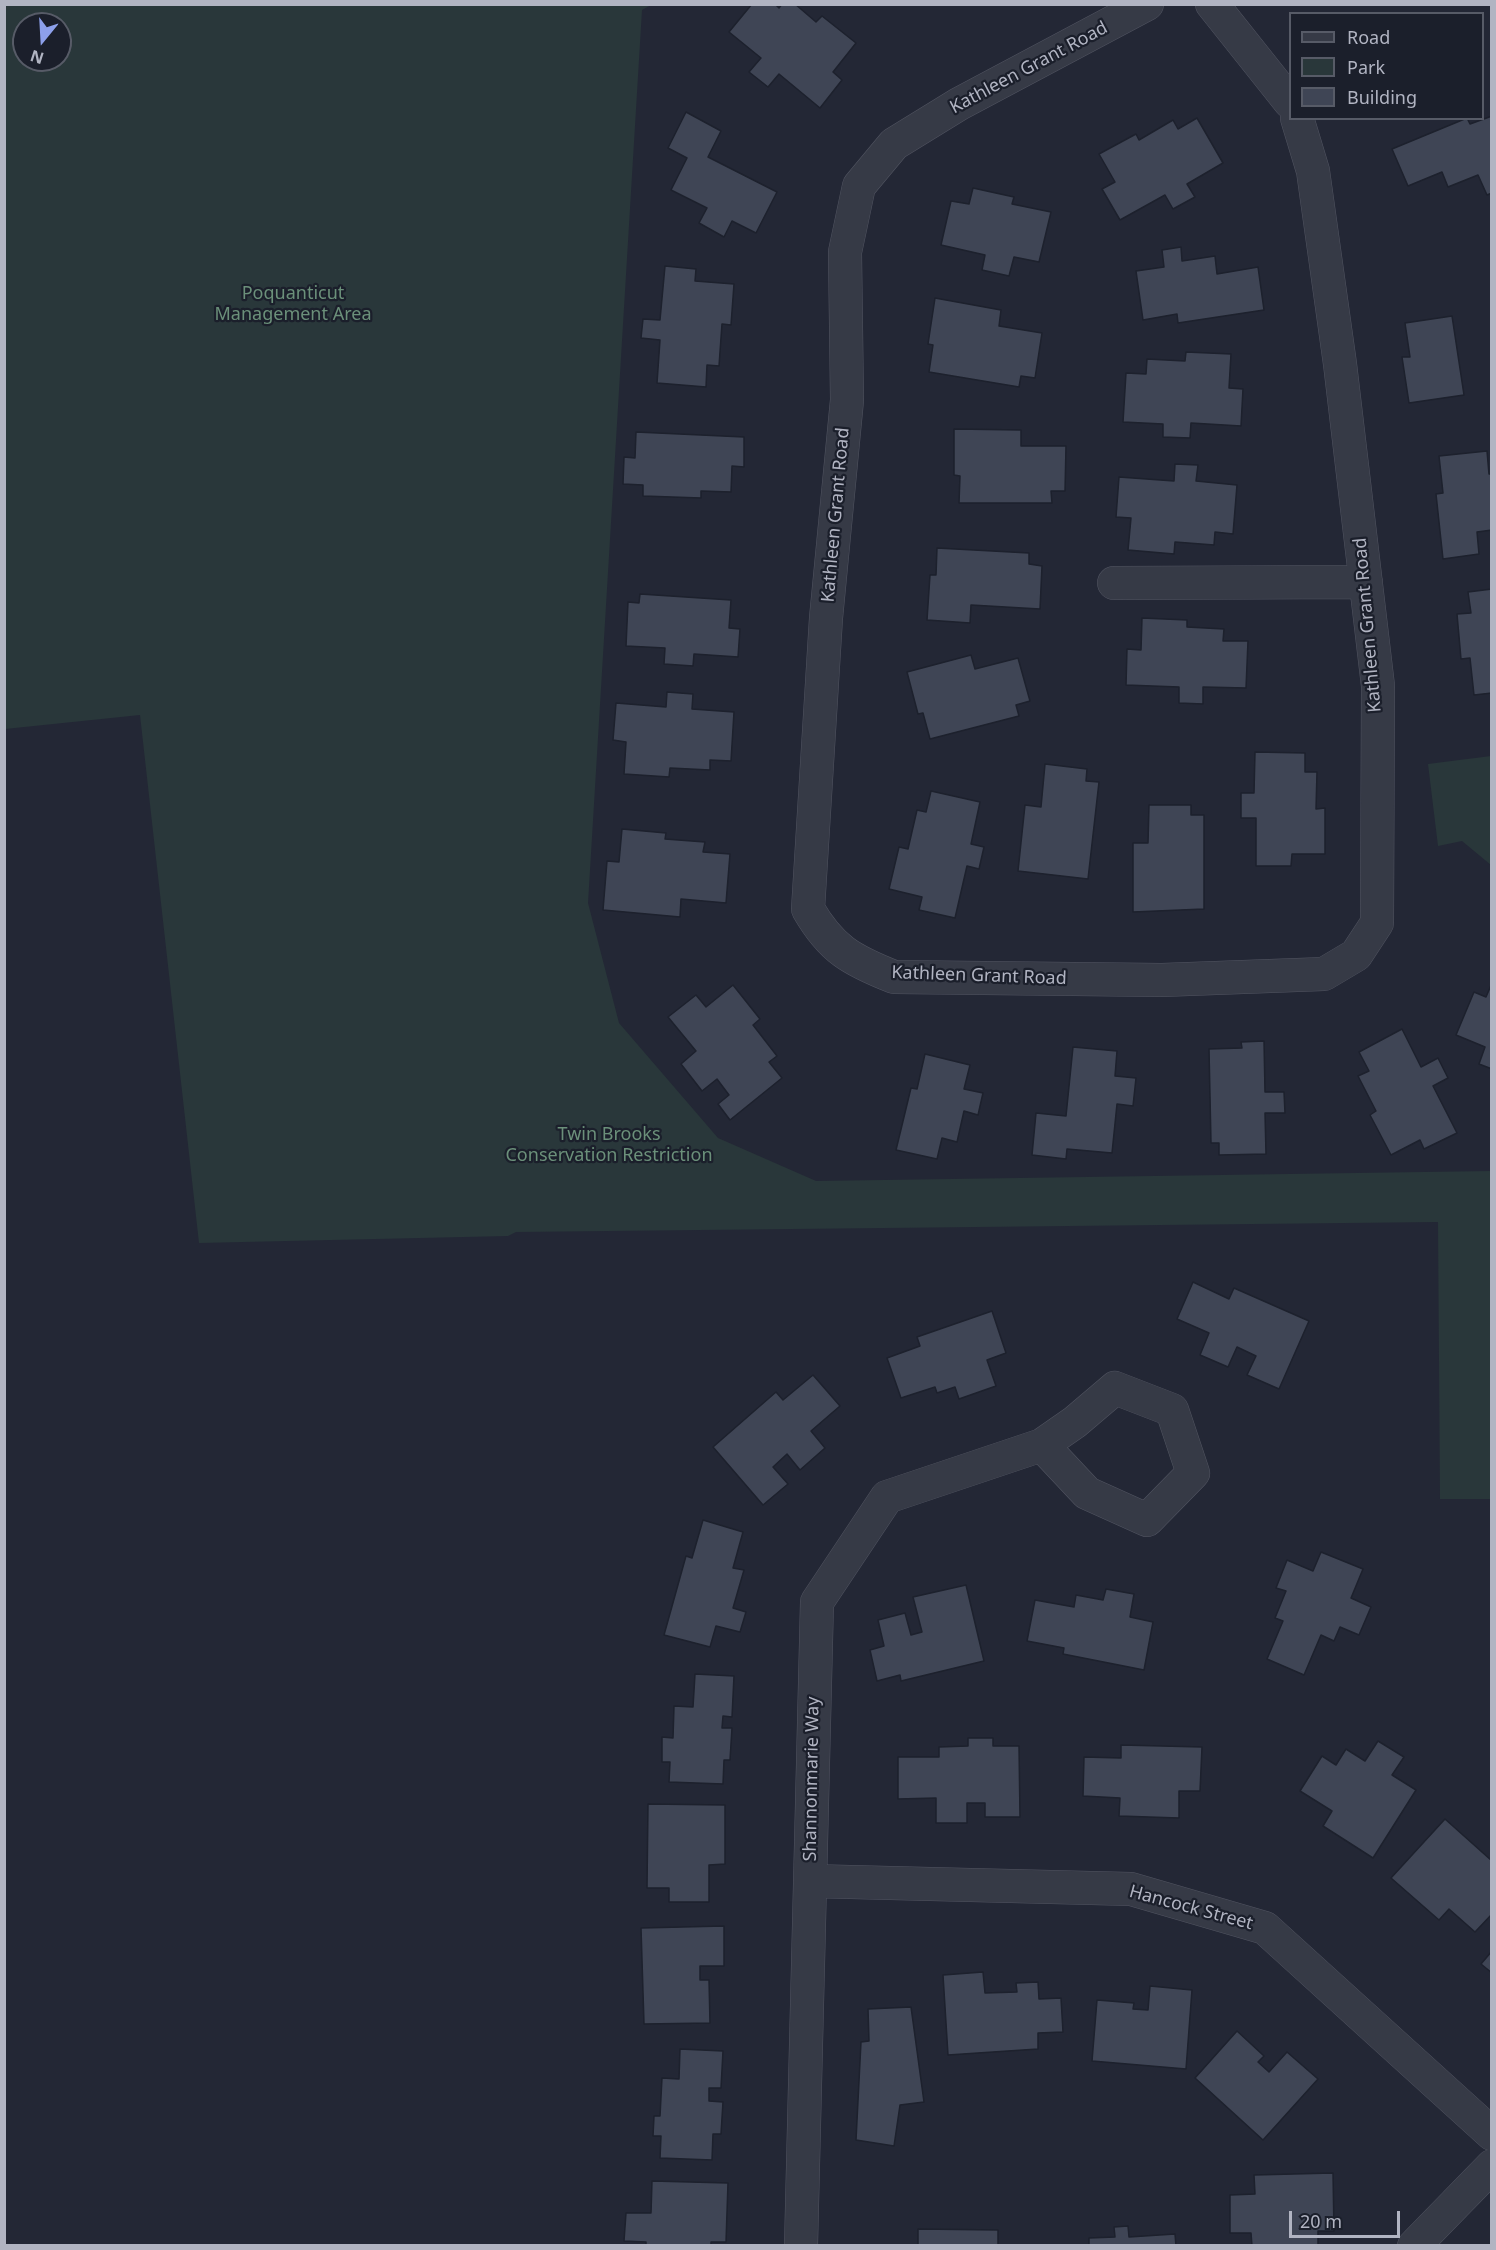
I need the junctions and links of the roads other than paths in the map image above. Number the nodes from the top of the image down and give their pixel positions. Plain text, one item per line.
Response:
1 (1147, 4) edge
2 (1212, 4) edge
3 (1289, 101) edge
4 (1298, 120) edge
5 (1366, 582) junction
6 (1114, 583) dead end
7 (1042, 1445) junction
8 (810, 1881) junction
9 (1491, 2134) edge
10 (1491, 2166) edge
11 (801, 2246) edge
12 (1414, 2246) edge

1 - 5 street, Kathleen Grant Road
2 - 3 street
4 - 5 street, Kathleen Grant Road
5 - 6 street
7 - 7 street, Shannonmarie Way
7 - 8 street, Shannonmarie Way
8 - 9 street, Hancock Street
8 - 11 street, Shannonmarie Way
10 - 12 street

